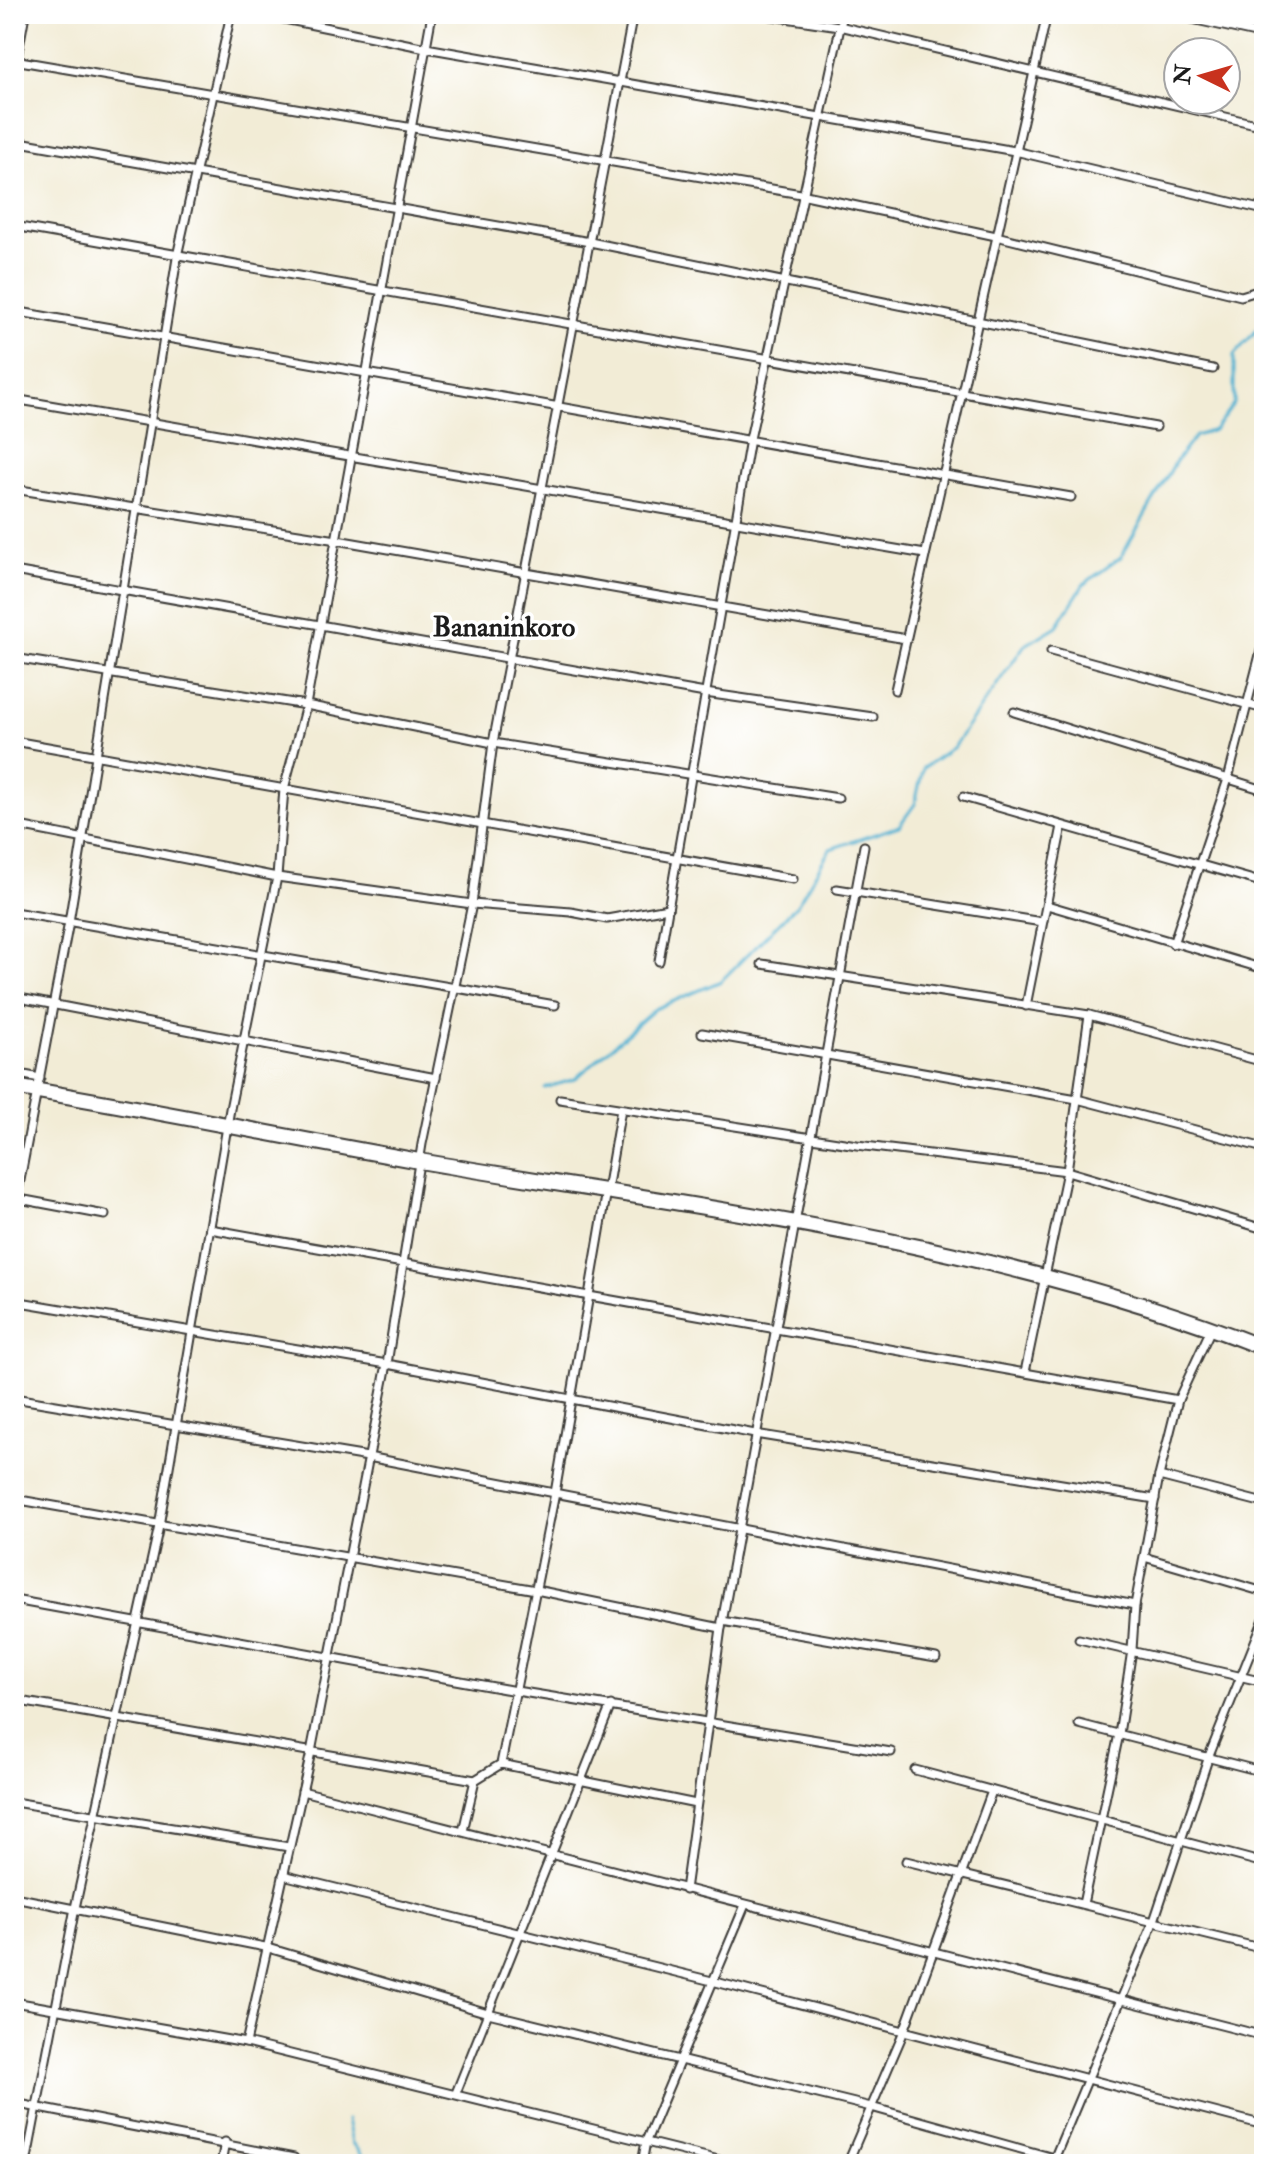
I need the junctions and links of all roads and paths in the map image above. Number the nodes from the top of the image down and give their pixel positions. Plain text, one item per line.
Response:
1 (25, 14) edge
2 (231, 14) edge
3 (260, 14) edge
4 (432, 14) edge
5 (633, 14) edge
6 (759, 14) edge
7 (843, 14) edge
8 (1047, 14) edge
9 (1169, 14) edge
10 (839, 26) junction
11 (1264, 35) edge
12 (426, 48) junction
13 (15, 60) edge
14 (1033, 70) junction
15 (14, 74) edge
16 (621, 82) junction
17 (213, 93) junction
18 (819, 117) junction
19 (1264, 126) edge
20 (411, 127) junction
21 (14, 141) edge
22 (1015, 151) junction
23 (606, 159) junction
24 (195, 172) junction
25 (801, 194) junction
26 (397, 209) junction
27 (1264, 210) edge
28 (14, 226) edge
29 (996, 236) junction
30 (590, 242) junction
31 (178, 252) junction
32 (783, 280) junction
33 (1264, 289) edge
34 (380, 291) junction
35 (14, 311) edge
36 (978, 319) junction
37 (573, 326) junction
38 (165, 339) junction
39 (766, 358) junction
40 (1213, 369) dead end
41 (367, 372) junction
42 (963, 390) junction
43 (14, 399) edge
44 (558, 406) junction
45 (151, 421) junction
46 (1156, 427) dead end
47 (750, 439) junction
48 (352, 458) junction
49 (943, 472) junction
50 (14, 489) edge
51 (542, 489) junction
52 (1071, 497) dead end
53 (136, 511) junction
54 (736, 522) junction
55 (337, 540) junction
56 (925, 554) junction
57 (14, 571) edge
58 (526, 574) junction
59 (122, 590) junction
60 (721, 607) junction
61 (321, 625) junction
62 (906, 639) junction
63 (1264, 639) edge
64 (1051, 651) dead end
65 (14, 658) edge
66 (510, 659) junction
67 (108, 674) junction
68 (895, 690) dead end
69 (705, 693) junction
70 (1246, 704) junction
71 (306, 705) junction
72 (1264, 709) edge
73 (1014, 712) dead end
74 (873, 717) dead end
75 (14, 741) edge
76 (493, 743) junction
77 (94, 757) junction
78 (690, 774) junction
79 (1228, 779) junction
80 (284, 789) junction
81 (1264, 790) edge
82 (963, 797) dead end
83 (838, 798) dead end
84 (481, 824) junction
85 (14, 825) edge
86 (1062, 826) junction
87 (81, 836) junction
88 (864, 846) dead end
89 (677, 861) junction
90 (1202, 865) junction
91 (277, 877) junction
92 (793, 879) dead end
93 (1264, 883) edge
94 (837, 889) dead end
95 (855, 892) junction
96 (472, 904) junction
97 (1047, 905) junction
98 (668, 908) junction
99 (14, 912) edge
100 (69, 922) junction
101 (1042, 922) junction
102 (1173, 944) junction
103 (261, 956) junction
104 (659, 961) dead end
105 (762, 964) dead end
106 (1264, 969) edge
107 (841, 977) junction
108 (453, 990) junction
109 (14, 997) edge
110 (54, 1004) junction
111 (555, 1005) dead end
112 (1026, 1006) junction
113 (1089, 1015) junction
114 (702, 1033) dead end
115 (244, 1042) junction
116 (827, 1055) junction
117 (1264, 1062) edge
118 (14, 1073) edge
119 (436, 1078) junction
120 (38, 1084) junction
121 (14, 1087) edge
122 (560, 1099) dead end
123 (1077, 1099) junction
124 (621, 1109) junction
125 (228, 1124) junction
126 (811, 1138) junction
127 (1264, 1148) edge
128 (419, 1161) junction
129 (1067, 1171) junction
130 (609, 1189) junction
131 (15, 1198) edge
132 (14, 1212) edge
133 (105, 1215) dead end
134 (794, 1221) junction
135 (210, 1229) junction
136 (1264, 1229) edge
137 (404, 1261) junction
138 (1043, 1275) junction
139 (590, 1296) junction
140 (14, 1301) edge
141 (775, 1326) junction
142 (1212, 1327) junction
143 (192, 1332) junction
144 (1264, 1348) edge
145 (387, 1364) junction
146 (1025, 1372) junction
147 (14, 1398) edge
148 (571, 1400) junction
149 (1178, 1400) junction
150 (175, 1425) junction
151 (755, 1434) junction
152 (368, 1457) junction
153 (1159, 1476) junction
154 (555, 1493) junction
155 (14, 1499) edge
156 (1155, 1499) junction
157 (1264, 1503) edge
158 (159, 1526) junction
159 (741, 1532) junction
160 (349, 1556) junction
161 (1144, 1557) junction
162 (536, 1590) junction
163 (1264, 1592) edge
164 (14, 1600) edge
165 (1135, 1605) junction
166 (1264, 1619) edge
167 (137, 1622) junction
168 (722, 1625) junction
169 (1079, 1639) dead end
170 (1132, 1650) junction
171 (328, 1658) junction
172 (936, 1658) dead end
173 (1241, 1676) junction
174 (1264, 1682) edge
175 (516, 1691) junction
176 (14, 1700) edge
177 (611, 1705) junction
178 (116, 1719) junction
179 (708, 1723) junction
180 (1079, 1724) dead end
181 (1119, 1734) junction
182 (311, 1752) junction
183 (891, 1752) dead end
184 (1209, 1756) junction
185 (501, 1764) junction
186 (915, 1770) dead end
187 (1264, 1772) edge
188 (582, 1779) junction
189 (475, 1780) junction
190 (302, 1791) junction
191 (992, 1791) junction
192 (14, 1802) edge
193 (696, 1804) junction
194 (95, 1815) junction
195 (1101, 1821) junction
196 (463, 1831) junction
197 (1180, 1841) junction
198 (289, 1847) junction
199 (552, 1853) junction
200 (906, 1861) dead end
201 (1264, 1863) edge
202 (962, 1874) junction
203 (283, 1875) junction
204 (685, 1890) junction
205 (14, 1897) edge
206 (1083, 1904) junction
207 (745, 1905) junction
208 (75, 1908) junction
209 (1154, 1921) junction
210 (520, 1933) junction
211 (265, 1947) junction
212 (1264, 1949) edge
213 (933, 1952) junction
214 (712, 1981) junction
215 (1123, 2000) junction
216 (14, 2002) edge
217 (58, 2010) junction
218 (488, 2013) junction
219 (904, 2031) junction
220 (1264, 2036) edge
221 (246, 2043) junction
222 (680, 2060) junction
223 (1088, 2079) junction
224 (456, 2093) junction
225 (14, 2103) edge
226 (38, 2106) junction
227 (871, 2107) junction
228 (1264, 2125) edge
229 (646, 2141) junction
230 (225, 2142) junction
231 (294, 2158) dead end
232 (1052, 2162) edge
233 (26, 2164) edge
234 (221, 2164) edge
235 (642, 2164) edge
236 (735, 2164) edge
237 (847, 2164) edge
238 (1075, 2164) edge

1 - 13 street
2 - 17 street
3 - 12 street
4 - 12 street
5 - 16 street
6 - 10 street
7 - 10 street
8 - 14 street
9 - 11 street
10 - 14 street
10 - 18 street
12 - 16 street
12 - 20 street
13 - 15 street
13 - 17 street
14 - 19 street
14 - 22 street
16 - 18 street
16 - 23 street
17 - 20 street
17 - 24 street
18 - 22 street
18 - 25 street
20 - 23 street
20 - 26 street
21 - 24 street
22 - 27 street
22 - 29 street
23 - 25 street
23 - 30 street
24 - 26 street
24 - 31 street
25 - 29 street
25 - 32 street
26 - 30 street
26 - 34 street
28 - 31 street
29 - 33 street
29 - 36 street
30 - 32 street
30 - 37 street
31 - 34 street
31 - 38 street
32 - 36 street
32 - 39 street
34 - 37 street
34 - 41 street
35 - 38 street
36 - 40 street
36 - 42 street
37 - 39 street
37 - 44 street
38 - 41 street
38 - 45 street
39 - 42 street
39 - 47 street
41 - 44 street
41 - 48 street
42 - 46 street
42 - 49 street
43 - 45 street
44 - 47 street
44 - 51 street
45 - 48 street
45 - 53 street
47 - 49 street
47 - 54 street
48 - 51 street
48 - 55 street
49 - 52 street
49 - 56 street
50 - 53 street
51 - 54 street
51 - 58 street
53 - 55 street
53 - 59 street
54 - 56 street
54 - 60 street
55 - 58 street
55 - 61 street
56 - 62 street
57 - 59 street
58 - 60 street
58 - 66 street
59 - 61 street
59 - 67 street
60 - 62 street
60 - 69 street
61 - 66 street
61 - 71 street
62 - 68 street
63 - 70 street
64 - 70 street
65 - 67 street
66 - 69 street
66 - 76 street
67 - 71 street
67 - 77 street
69 - 74 street
69 - 78 street
70 - 72 street
70 - 79 street
71 - 76 street
71 - 80 street
73 - 79 street
75 - 77 street
76 - 78 street
76 - 84 street
77 - 80 street
77 - 87 street
78 - 83 street
78 - 89 street
79 - 81 street
79 - 90 street
80 - 84 street
80 - 91 street
82 - 86 street
84 - 89 street
84 - 96 street
85 - 87 street
86 - 90 street
86 - 97 street
87 - 91 street
87 - 100 street
88 - 95 street
89 - 92 street
89 - 98 street
90 - 93 street
90 - 102 street
91 - 96 street
91 - 103 street
94 - 95 street
95 - 101 street
95 - 107 street
96 - 98 street
96 - 108 street
97 - 101 street
97 - 102 street
98 - 104 street
99 - 100 street
100 - 103 street
100 - 110 street
101 - 112 street
102 - 106 street
103 - 108 street
103 - 115 street
105 - 107 street
107 - 112 street
107 - 116 street
108 - 111 street
108 - 119 street
109 - 110 street
110 - 115 street
110 - 120 street
112 - 113 street
113 - 117 street
113 - 123 street
114 - 116 street
115 - 119 street
115 - 125 street
116 - 123 street
116 - 126 street
118 - 120 street
119 - 128 street
120 - 121 highway
120 - 125 highway
120 - 131 street
122 - 124 street
123 - 127 street
123 - 129 street
124 - 126 street
124 - 130 street
125 - 128 highway
125 - 135 street
126 - 129 street
126 - 134 street
128 - 130 highway
128 - 137 street
129 - 136 street
129 - 138 street
130 - 134 highway
130 - 139 street
131 - 132 street
131 - 133 street
134 - 138 highway
134 - 141 street
135 - 137 street
135 - 143 street
137 - 139 street
137 - 145 street
138 - 142 highway
138 - 146 street
139 - 141 street
139 - 148 street
140 - 143 street
141 - 146 street
141 - 151 street
142 - 144 highway
142 - 149 street
143 - 145 street
143 - 150 street
145 - 148 street
145 - 152 street
146 - 149 street
147 - 150 street
148 - 151 street
148 - 154 street
149 - 153 street
150 - 152 street
150 - 158 street
151 - 156 street
151 - 159 street
152 - 154 street
152 - 160 street
153 - 156 street
153 - 157 street
154 - 159 street
154 - 162 street
155 - 158 street
156 - 161 street
158 - 160 street
158 - 167 street
159 - 165 street
159 - 168 street
160 - 162 street
160 - 171 street
161 - 163 street
161 - 165 street
162 - 168 street
162 - 175 street
164 - 167 street
165 - 170 street
166 - 173 street
167 - 171 street
167 - 178 street
168 - 172 street
168 - 179 street
169 - 170 street
170 - 173 street
170 - 181 street
171 - 175 street
171 - 182 street
173 - 174 street
173 - 184 street
175 - 177 street
175 - 185 street
176 - 178 street
177 - 179 street
177 - 188 street
178 - 182 street
178 - 194 street
179 - 183 street
179 - 193 street
180 - 181 street
181 - 184 street
181 - 195 street
182 - 189 street
182 - 190 street
184 - 187 street
184 - 197 street
185 - 188 street
185 - 189 street
186 - 191 street
188 - 193 street
188 - 199 street
189 - 196 street
190 - 196 street
190 - 198 street
191 - 195 street
191 - 202 street
192 - 194 street
193 - 204 street
194 - 198 street
194 - 208 street
195 - 197 street
195 - 206 street
196 - 199 street
197 - 201 street
197 - 209 street
198 - 203 street
199 - 204 street
199 - 210 street
200 - 202 street
202 - 206 street
202 - 213 street
203 - 210 street
203 - 211 street
204 - 207 street
205 - 208 street
206 - 209 street
207 - 213 street
207 - 214 street
208 - 211 street
208 - 217 street
209 - 212 street
209 - 215 street
210 - 214 street
210 - 218 street
211 - 218 street
211 - 221 street
213 - 215 street
213 - 219 street
214 - 219 street
214 - 222 street
215 - 220 street
215 - 223 street
216 - 217 street
217 - 221 street
217 - 226 street
218 - 222 street
218 - 224 street
219 - 223 street
219 - 227 street
221 - 224 street
222 - 227 street
222 - 229 street
223 - 228 street
223 - 232 street
224 - 229 street
225 - 226 street
226 - 230 street
226 - 233 street
227 - 232 street
227 - 237 street
229 - 235 street
229 - 236 street
230 - 231 street
230 - 234 street
232 - 238 street

